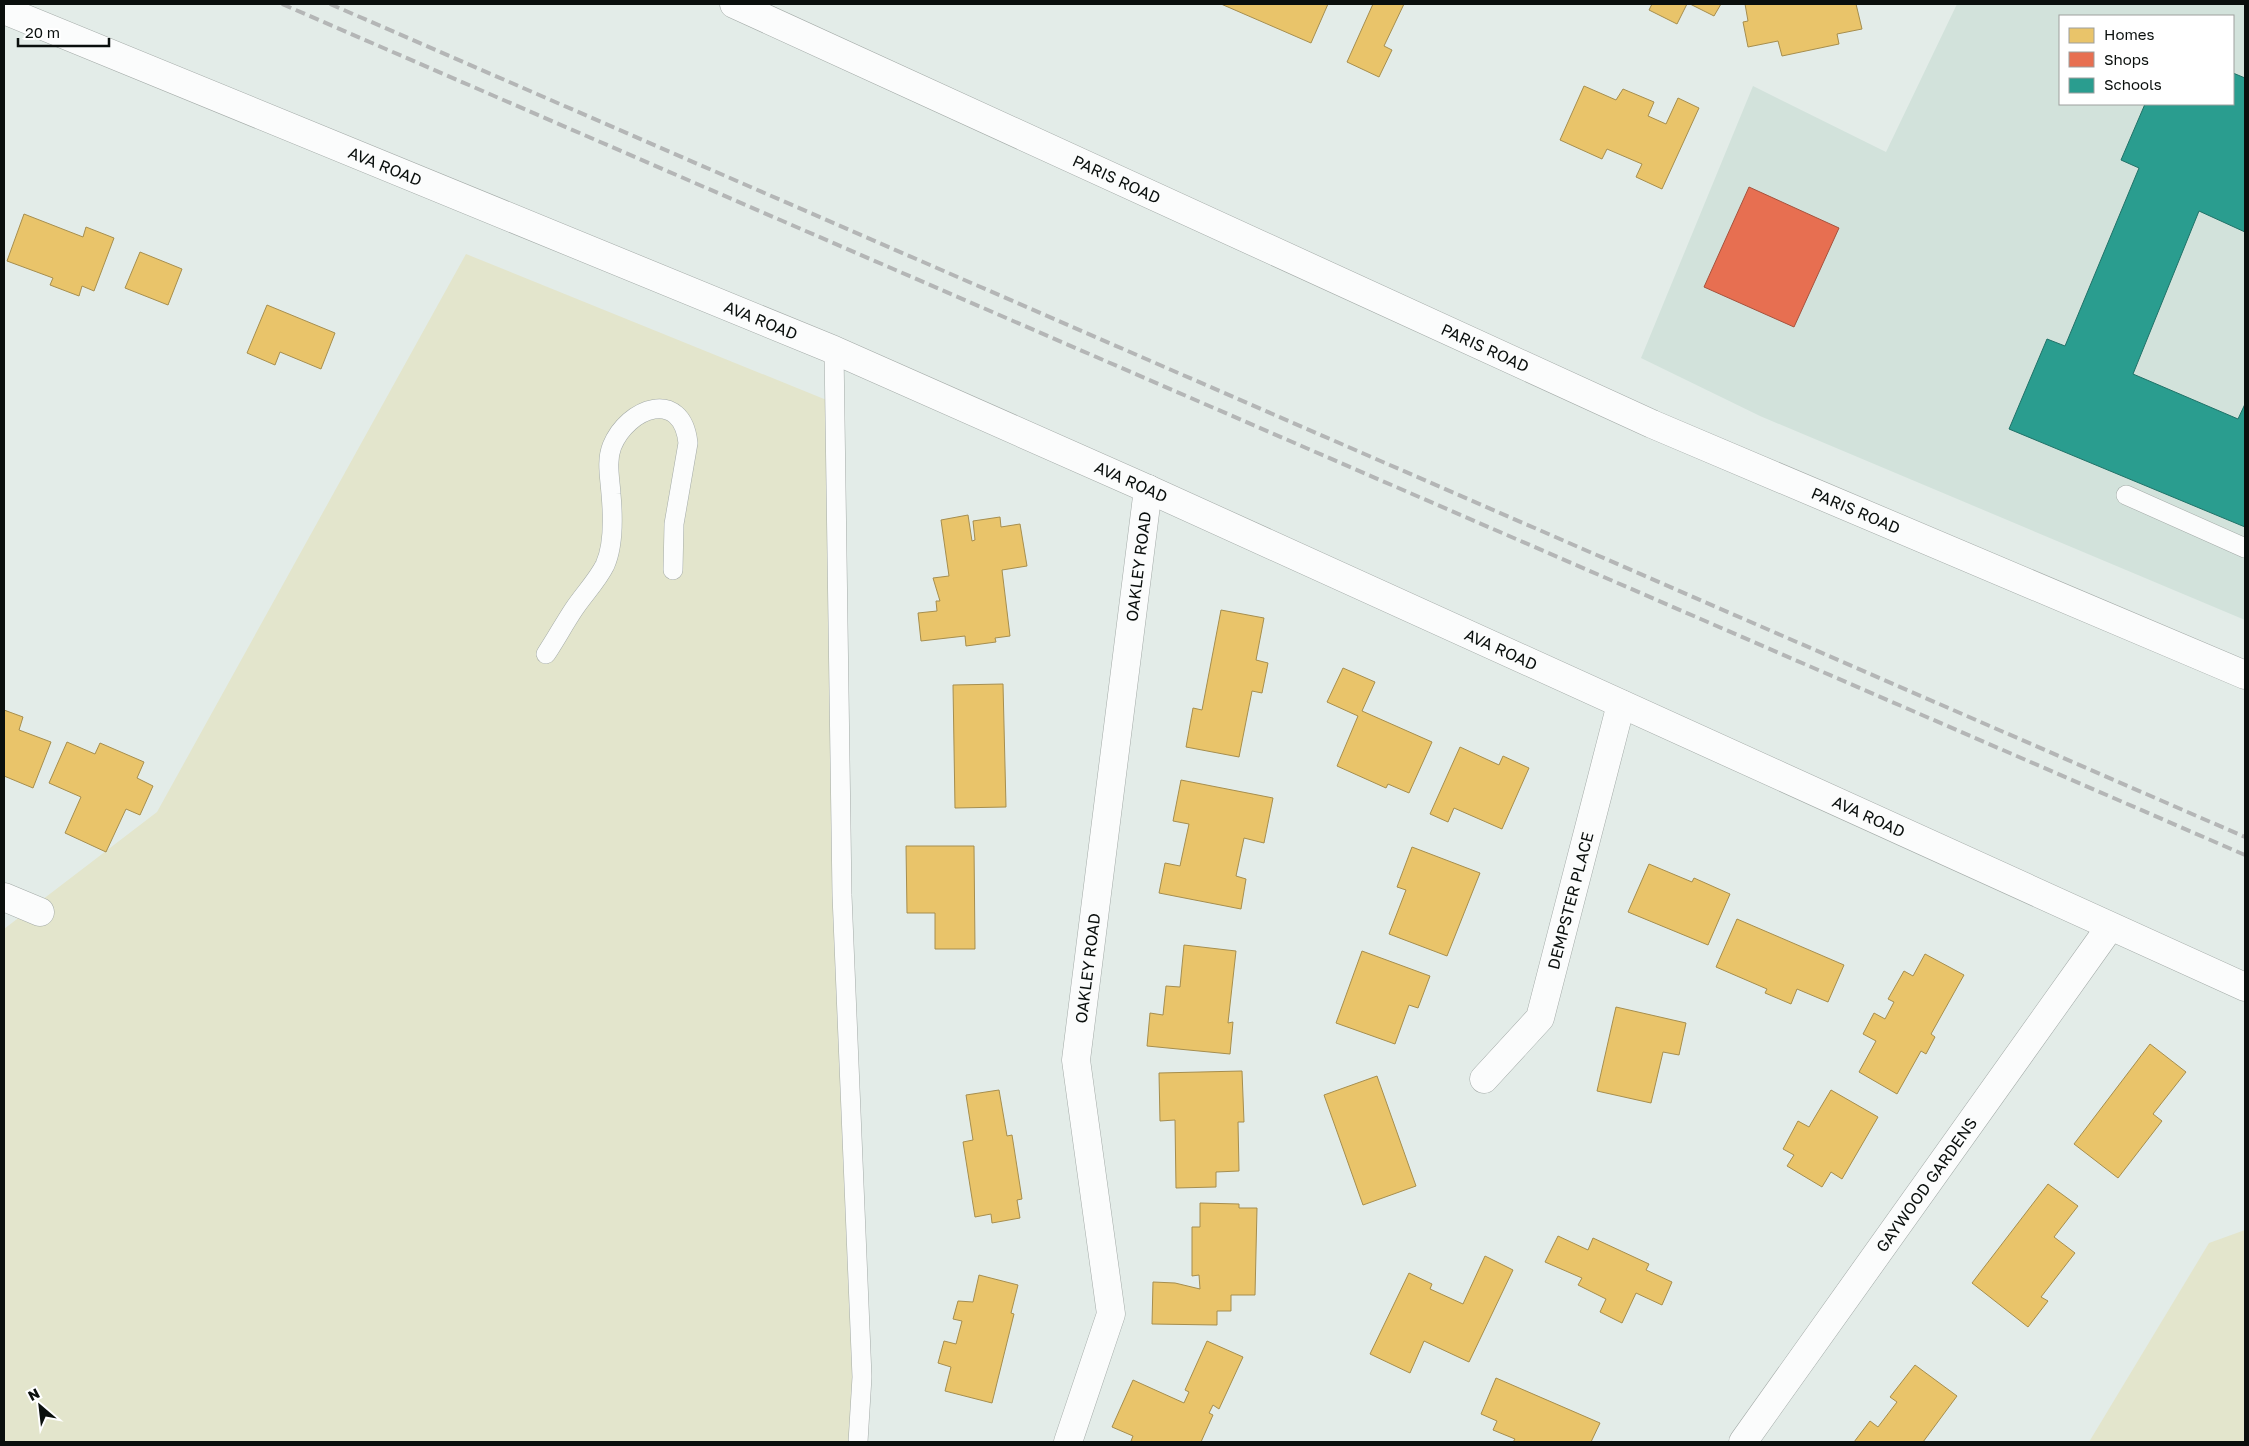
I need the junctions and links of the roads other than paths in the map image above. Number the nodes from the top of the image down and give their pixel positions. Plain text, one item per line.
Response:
1 (734, 4) edge
2 (4, 10) edge
3 (834, 350) junction
4 (1148, 489) junction
5 (2126, 495) dead end
6 (2245, 548) edge
7 (673, 570) dead end
8 (546, 654) dead end
9 (2245, 675) edge
10 (1621, 704) junction
11 (4, 897) edge
12 (40, 912) dead end
13 (2110, 927) junction
14 (2245, 987) edge
15 (1484, 1079) dead end
16 (858, 1442) edge
17 (1068, 1442) edge
18 (1743, 1442) edge

1 - 9 street, PARIS ROAD
2 - 3 street, AVA ROAD
3 - 4 street, AVA ROAD
3 - 16 lane
4 - 10 street, AVA ROAD
4 - 17 street, OAKLEY ROAD
5 - 6 lane
7 - 8 lane
10 - 13 street, AVA ROAD
10 - 15 street, DEMPSTER PLACE
11 - 12 street
13 - 14 street, AVA ROAD
13 - 18 street, GAYWOOD GARDENS

